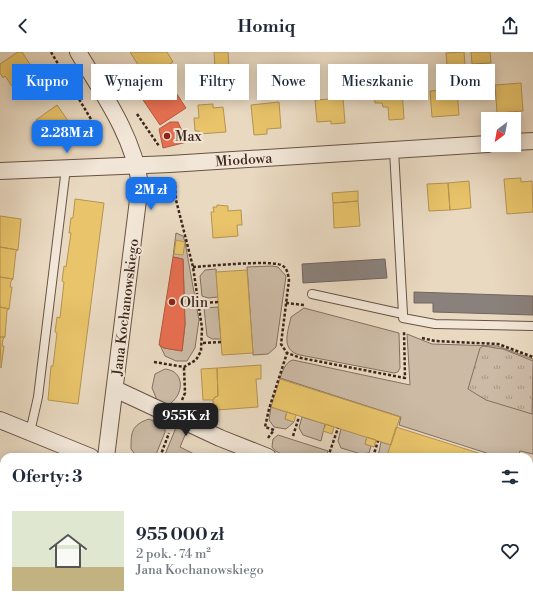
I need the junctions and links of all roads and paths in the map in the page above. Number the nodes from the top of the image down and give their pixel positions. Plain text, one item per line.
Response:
1 (51, 52) edge
2 (78, 52) edge
3 (134, 109) dead end
4 (100, 140) dead end
5 (533, 141) edge
6 (521, 142) edge
7 (481, 144) edge
8 (163, 150) dead end
9 (394, 150) junction
10 (136, 164) junction
11 (66, 168) junction
12 (0, 172) edge
13 (175, 182) dead end
14 (193, 267) junction
15 (312, 294) dead end
16 (218, 302) dead end
17 (200, 303) junction
18 (403, 316) junction
19 (533, 326) edge
20 (221, 342) dead end
21 (202, 343) junction
22 (287, 353) junction
23 (154, 362) dead end
24 (184, 367) junction
25 (115, 390) junction
26 (180, 405) dead end
27 (299, 417) dead end
28 (0, 420) edge
29 (338, 428) dead end
30 (30, 432) junction
31 (170, 432) dead end
32 (293, 436) dead end
33 (378, 441) dead end
34 (266, 450) edge
35 (81, 453) edge
36 (107, 453) edge
37 (162, 453) edge
38 (329, 453) edge
39 (374, 453) edge

1 - 4 path
2 - 10 street, Jana Kochanowskiego
3 - 8 path
5 - 6 street
7 - 9 street, Miodowa
9 - 10 street, Miodowa
9 - 18 lane
10 - 11 street, Miodowa
10 - 25 street, Jana Kochanowskiego
11 - 12 street, Miodowa
11 - 30 lane
13 - 14 path
14 - 17 path
14 - 22 path
15 - 18 lane
16 - 17 path
17 - 21 path
18 - 19 lane
18 - 22 path
20 - 21 path
21 - 24 path
22 - 34 path
23 - 24 path
24 - 26 path
25 - 34 street
25 - 36 street, Jana Kochanowskiego
27 - 32 path
28 - 30 street
29 - 38 path
30 - 35 street
31 - 37 path
33 - 39 path

